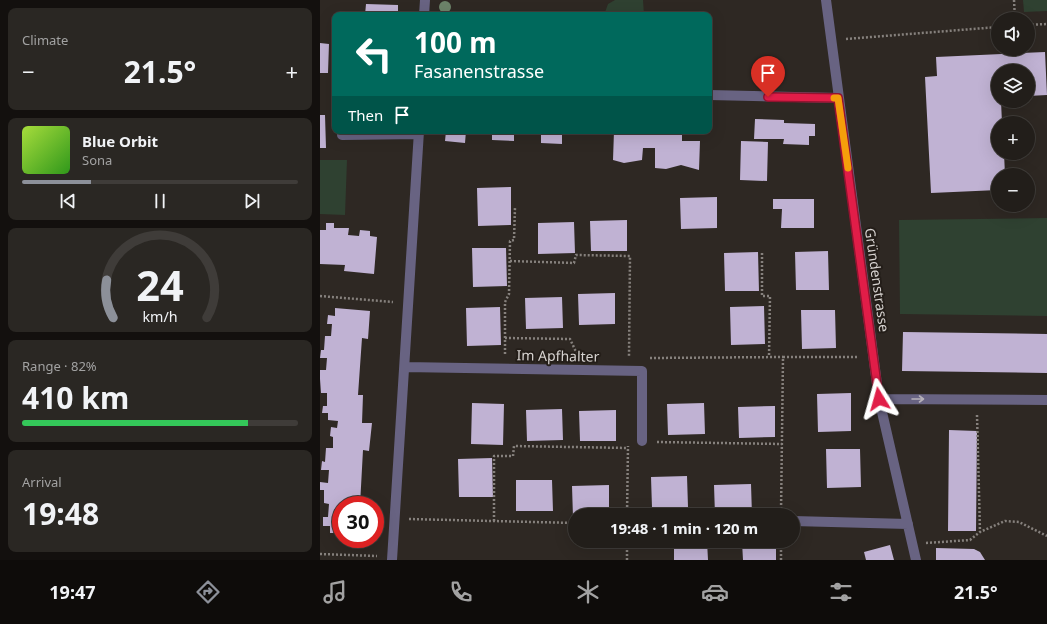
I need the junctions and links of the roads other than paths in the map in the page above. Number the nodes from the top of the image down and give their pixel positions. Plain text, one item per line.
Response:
1 (425, 0) edge
2 (826, 0) edge
3 (424, 12) edge
4 (712, 95) edge
5 (838, 98) junction
6 (380, 134) edge
7 (419, 134) edge
8 (342, 135) dead end
9 (405, 367) junction
10 (879, 399) junction
11 (1047, 400) edge
12 (642, 441) road end
13 (800, 520) edge
14 (908, 524) junction
15 (392, 558) edge
16 (916, 560) edge

1 - 3 street
2 - 5 street, Gründenstrasse
4 - 5 street
5 - 10 street, Gründenstrasse
6 - 8 street
7 - 9 street
9 - 12 street, Im Apfhalter
9 - 15 street
10 -> 11 street
10 - 14 street, Gründenstrasse
13 - 14 street
14 - 16 street, Gründenstrasse

